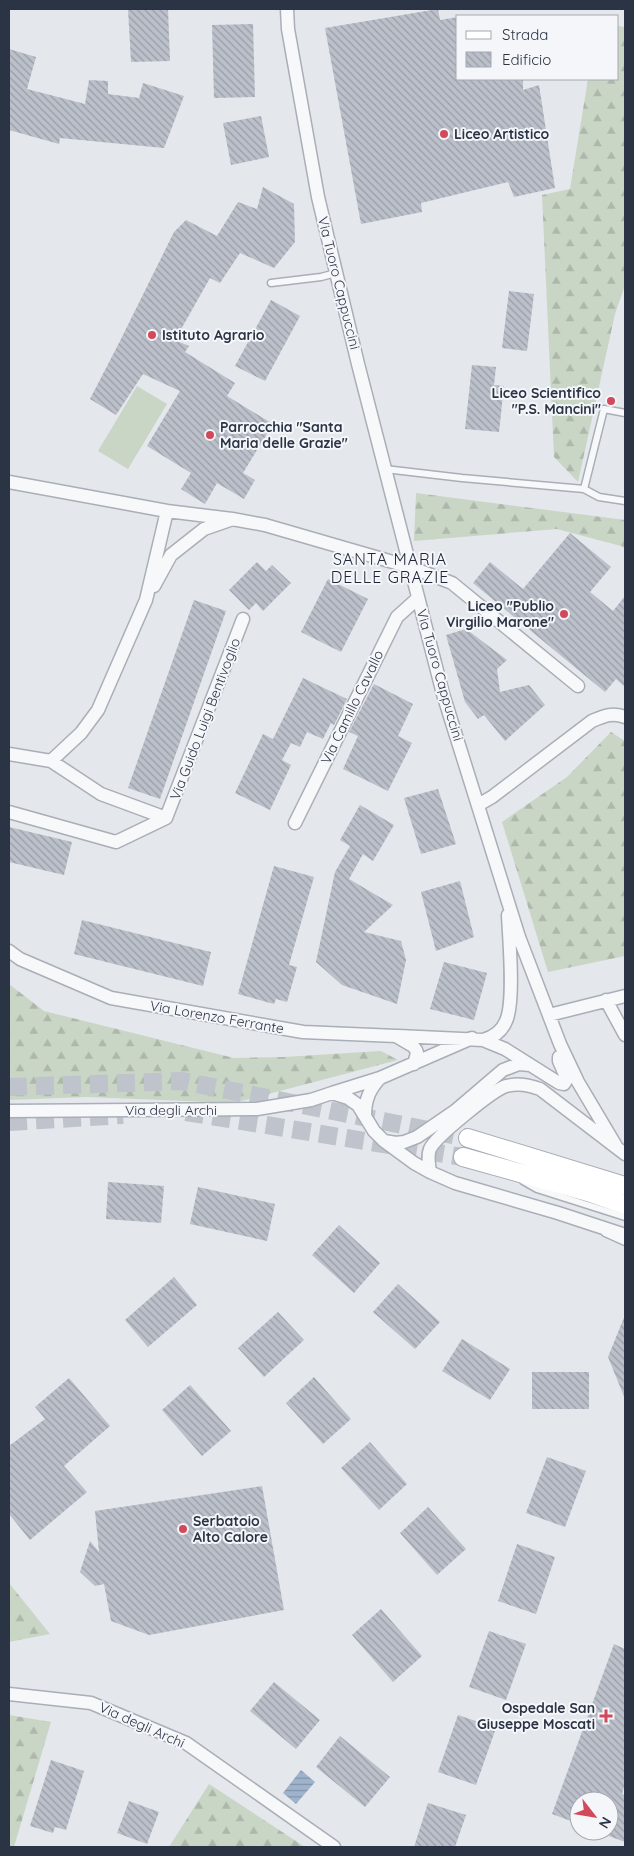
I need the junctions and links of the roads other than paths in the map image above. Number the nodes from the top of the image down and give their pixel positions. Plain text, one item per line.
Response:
1 (287, 9) edge
2 (336, 273) junction
3 (271, 283) dead end
4 (625, 413) edge
5 (385, 469) junction
6 (9, 482) edge
7 (584, 490) junction
8 (625, 501) edge
9 (167, 511) junction
10 (232, 519) junction
11 (410, 567) junction
12 (418, 598) junction
13 (146, 600) junction
14 (243, 619) dead end
15 (578, 686) dead end
16 (625, 717) edge
17 (9, 754) edge
18 (51, 761) junction
19 (478, 805) junction
20 (9, 812) edge
21 (166, 818) junction
22 (295, 823) dead end
23 (507, 898) junction
24 (9, 951) edge
25 (625, 996) edge
26 (606, 1000) junction
27 (549, 1015) junction
28 (625, 1035) edge
29 (396, 1036) junction
30 (477, 1039) junction
31 (560, 1044) junction
32 (414, 1064) junction
33 (530, 1064) junction
34 (380, 1078) junction
35 (332, 1093) junction
36 (9, 1111) edge
37 (365, 1116) junction
38 (468, 1138) tunnel mouth
39 (384, 1141) junction
40 (621, 1150) edge
41 (463, 1157) tunnel mouth
42 (495, 1166) junction
43 (430, 1172) junction
44 (625, 1186) edge
45 (625, 1205) edge
46 (625, 1217) edge
47 (579, 1220) junction
48 (625, 1235) edge
49 (625, 1242) edge
50 (9, 1694) edge
51 (334, 1847) edge

1 - 2 street, Via Tuoro Cappuccini
2 - 3 lane
2 - 5 street, Via Tuoro Cappuccini
4 - 7 lane
5 - 7 lane
5 - 11 street, Via Tuoro Cappuccini
6 - 9 street
7 - 8 lane
9 - 10 street
9 - 13 street
10 - 11 street
10 - 13 street
11 - 12 street, Via Tuoro Cappuccini
11 - 15 street
12 - 19 street, Via Tuoro Cappuccini
12 - 22 street, Via Camillo Cavallo
13 - 18 street
14 - 21 street, Via Guido Luigi Bentivoglio
16 - 19 street
17 - 18 street
18 - 21 street, Via Guido Luigi Bentivoglio
19 - 23 street, Via Tuoro Cappuccini
20 - 21 street, Via Guido Luigi Bentivoglio
23 - 27 street, Via Tuoro Cappuccini
23 - 30 street, Via degli Archi
24 - 29 street, Via Lorenzo Ferrante
25 - 26 street
26 - 27 street
26 - 28 street
27 - 31 street, Via Tuoro Cappuccini
29 - 30 street, Via Lorenzo Ferrante
29 - 32 street
30 - 32 street, Via degli Archi
30 - 33 street
31 - 33 street
31 - 40 street, Via Tuoro Cappuccini
32 - 34 street, Via degli Archi
33 - 39 street
34 - 35 street, Via degli Archi
34 - 37 street
35 - 36 street, Via degli Archi
35 - 37 street
37 - 39 street
38 - 44 main road
39 - 43 street
40 - 43 street
41 - 42 main road
42 - 45 main road
42 - 46 lane
43 - 47 street
47 - 48 street
47 - 49 lane
50 - 51 street, Via degli Archi

